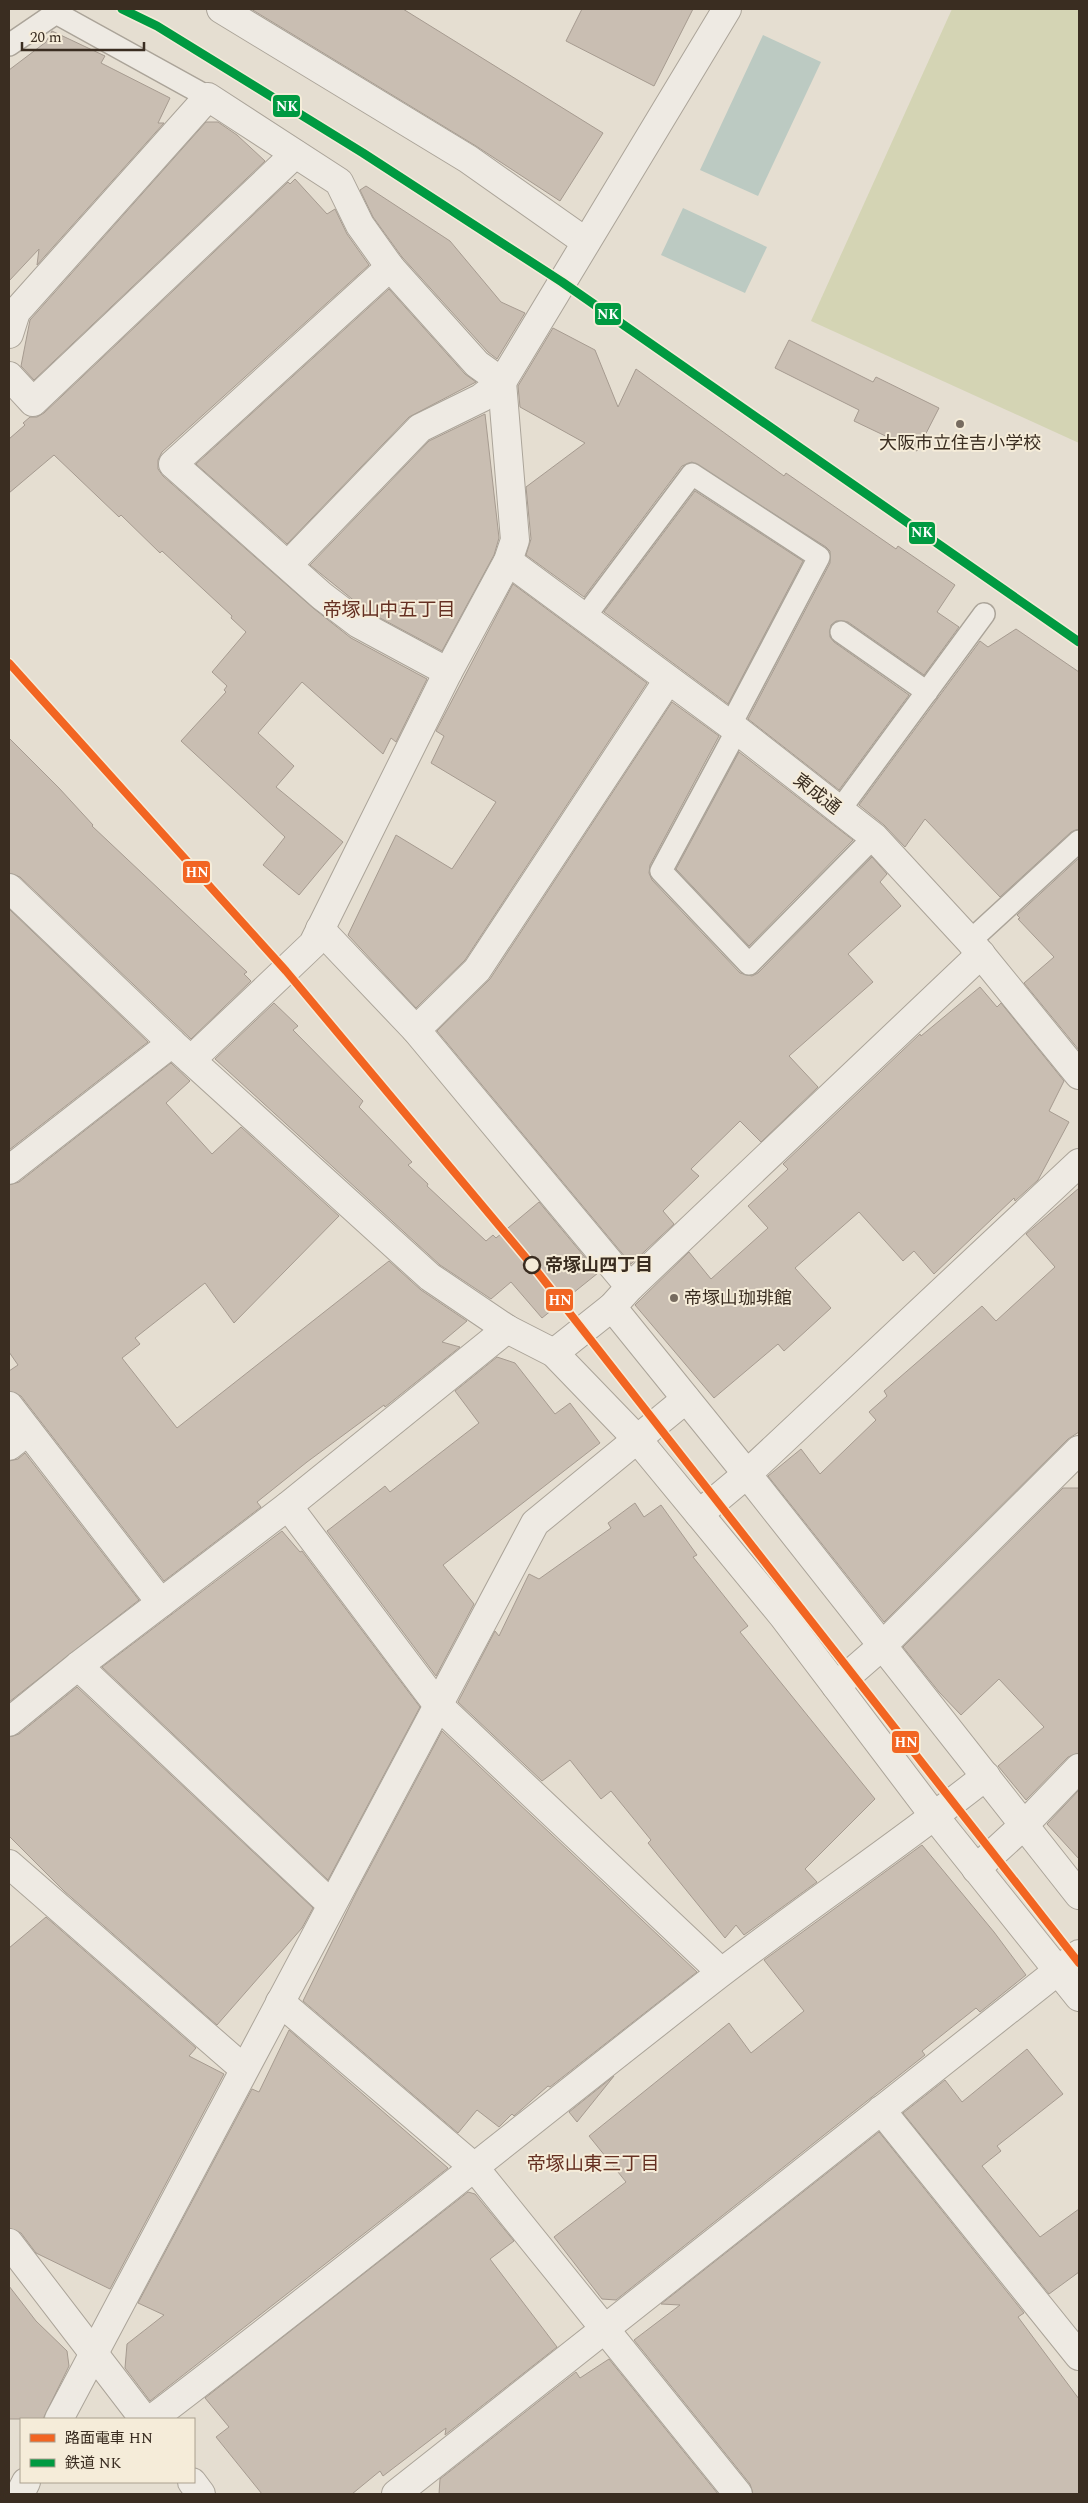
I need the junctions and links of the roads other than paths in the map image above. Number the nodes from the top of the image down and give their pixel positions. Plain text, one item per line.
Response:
1 (220, 9) edge
2 (727, 9) edge
3 (52, 11) edge
4 (9, 45) edge
5 (208, 96) junction
6 (295, 154) junction
7 (586, 242) junction
8 (390, 267) junction
9 (9, 334) edge
10 (9, 376) edge
11 (502, 382) junction
12 (508, 561) junction
13 (288, 565) junction
14 (984, 614) dead end
15 (584, 618) junction
16 (841, 632) dead end
17 (448, 672) junction
18 (668, 680) junction
19 (927, 692) junction
20 (734, 728) junction
21 (839, 811) junction
22 (874, 837) junction
23 (1079, 841) edge
24 (9, 888) edge
25 (320, 929) junction
26 (976, 947) junction
27 (416, 1030) junction
28 (181, 1051) junction
29 (1079, 1075) edge
30 (1079, 1163) edge
31 (9, 1170) edge
32 (621, 1297) junction
33 (507, 1329) junction
34 (554, 1353) junction
35 (686, 1400) junction
36 (9, 1406) edge
37 (18, 1438) edge
38 (638, 1440) junction
39 (1079, 1450) edge
40 (747, 1474) junction
41 (288, 1506) junction
42 (699, 1514) junction
43 (161, 1603) junction
44 (882, 1646) junction
45 (78, 1666) junction
46 (836, 1686) junction
47 (437, 1704) junction
48 (9, 1722) edge
49 (1079, 1768) edge
50 (986, 1776) junction
51 (935, 1817) junction
52 (1025, 1824) junction
53 (9, 1864) edge
54 (976, 1869) junction
55 (1079, 1895) edge
56 (331, 1904) junction
57 (1069, 1962) edge
58 (721, 1972) junction
59 (1079, 1997) edge
60 (280, 2002) junction
61 (244, 2069) junction
62 (881, 2110) junction
63 (474, 2167) junction
64 (9, 2243) edge
65 (605, 2329) junction
66 (93, 2352) junction
67 (1079, 2356) edge
68 (60, 2418) edge
69 (143, 2418) edge
70 (153, 2418) edge
71 (193, 2483) edge
72 (201, 2494) edge
73 (396, 2494) edge
74 (738, 2494) edge

1 - 7 street
2 - 7 street
3 - 4 lane
3 - 5 lane
5 - 6 street
5 - 9 street
6 - 8 street
6 - 10 street
7 - 11 street
8 - 11 street
8 - 13 street
11 - 12 street
11 - 13 street
12 - 15 street, 東成通
12 - 17 street
13 - 17 street
14 - 19 lane
15 - 18 street, 東成通
15 - 20 lane
16 - 19 lane
17 - 25 street
18 - 20 street, 東成通
18 - 27 street
19 - 21 lane
20 - 21 street, 東成通
20 - 22 lane
21 - 22 street, 東成通
22 - 26 street, 東成通
23 - 26 lane
24 - 28 street
25 - 27 street
25 - 28 street
26 - 29 street, 東成通
26 - 32 street
27 - 32 street
28 - 31 street
28 - 33 street
30 - 40 street
32 - 34 street
32 - 35 street
33 - 34 street
33 - 41 street
34 - 38 street
35 - 38 street
35 - 40 street
36 - 37 street
37 - 43 street
38 - 42 street
38 - 47 street
39 - 44 street
40 - 42 street
40 - 44 street
41 - 43 street
41 - 47 street
42 - 46 street
43 - 45 street
44 - 46 street
44 - 50 street
45 - 48 street
45 - 56 street
46 - 51 street
47 - 56 street
47 - 58 street
49 - 52 street
50 - 51 street
50 - 52 street
51 - 54 street
51 - 58 street
52 - 54 street
52 - 55 street
53 - 61 street
54 - 57 street
56 - 60 street
57 - 59 street
57 - 62 street
58 - 63 street
60 - 61 street
60 - 63 street
61 - 66 street
62 - 65 street
62 - 67 street
63 - 65 street
63 - 70 street
64 - 66 street
65 - 73 street
65 - 74 street
66 - 68 street
66 - 69 street
71 - 72 street

